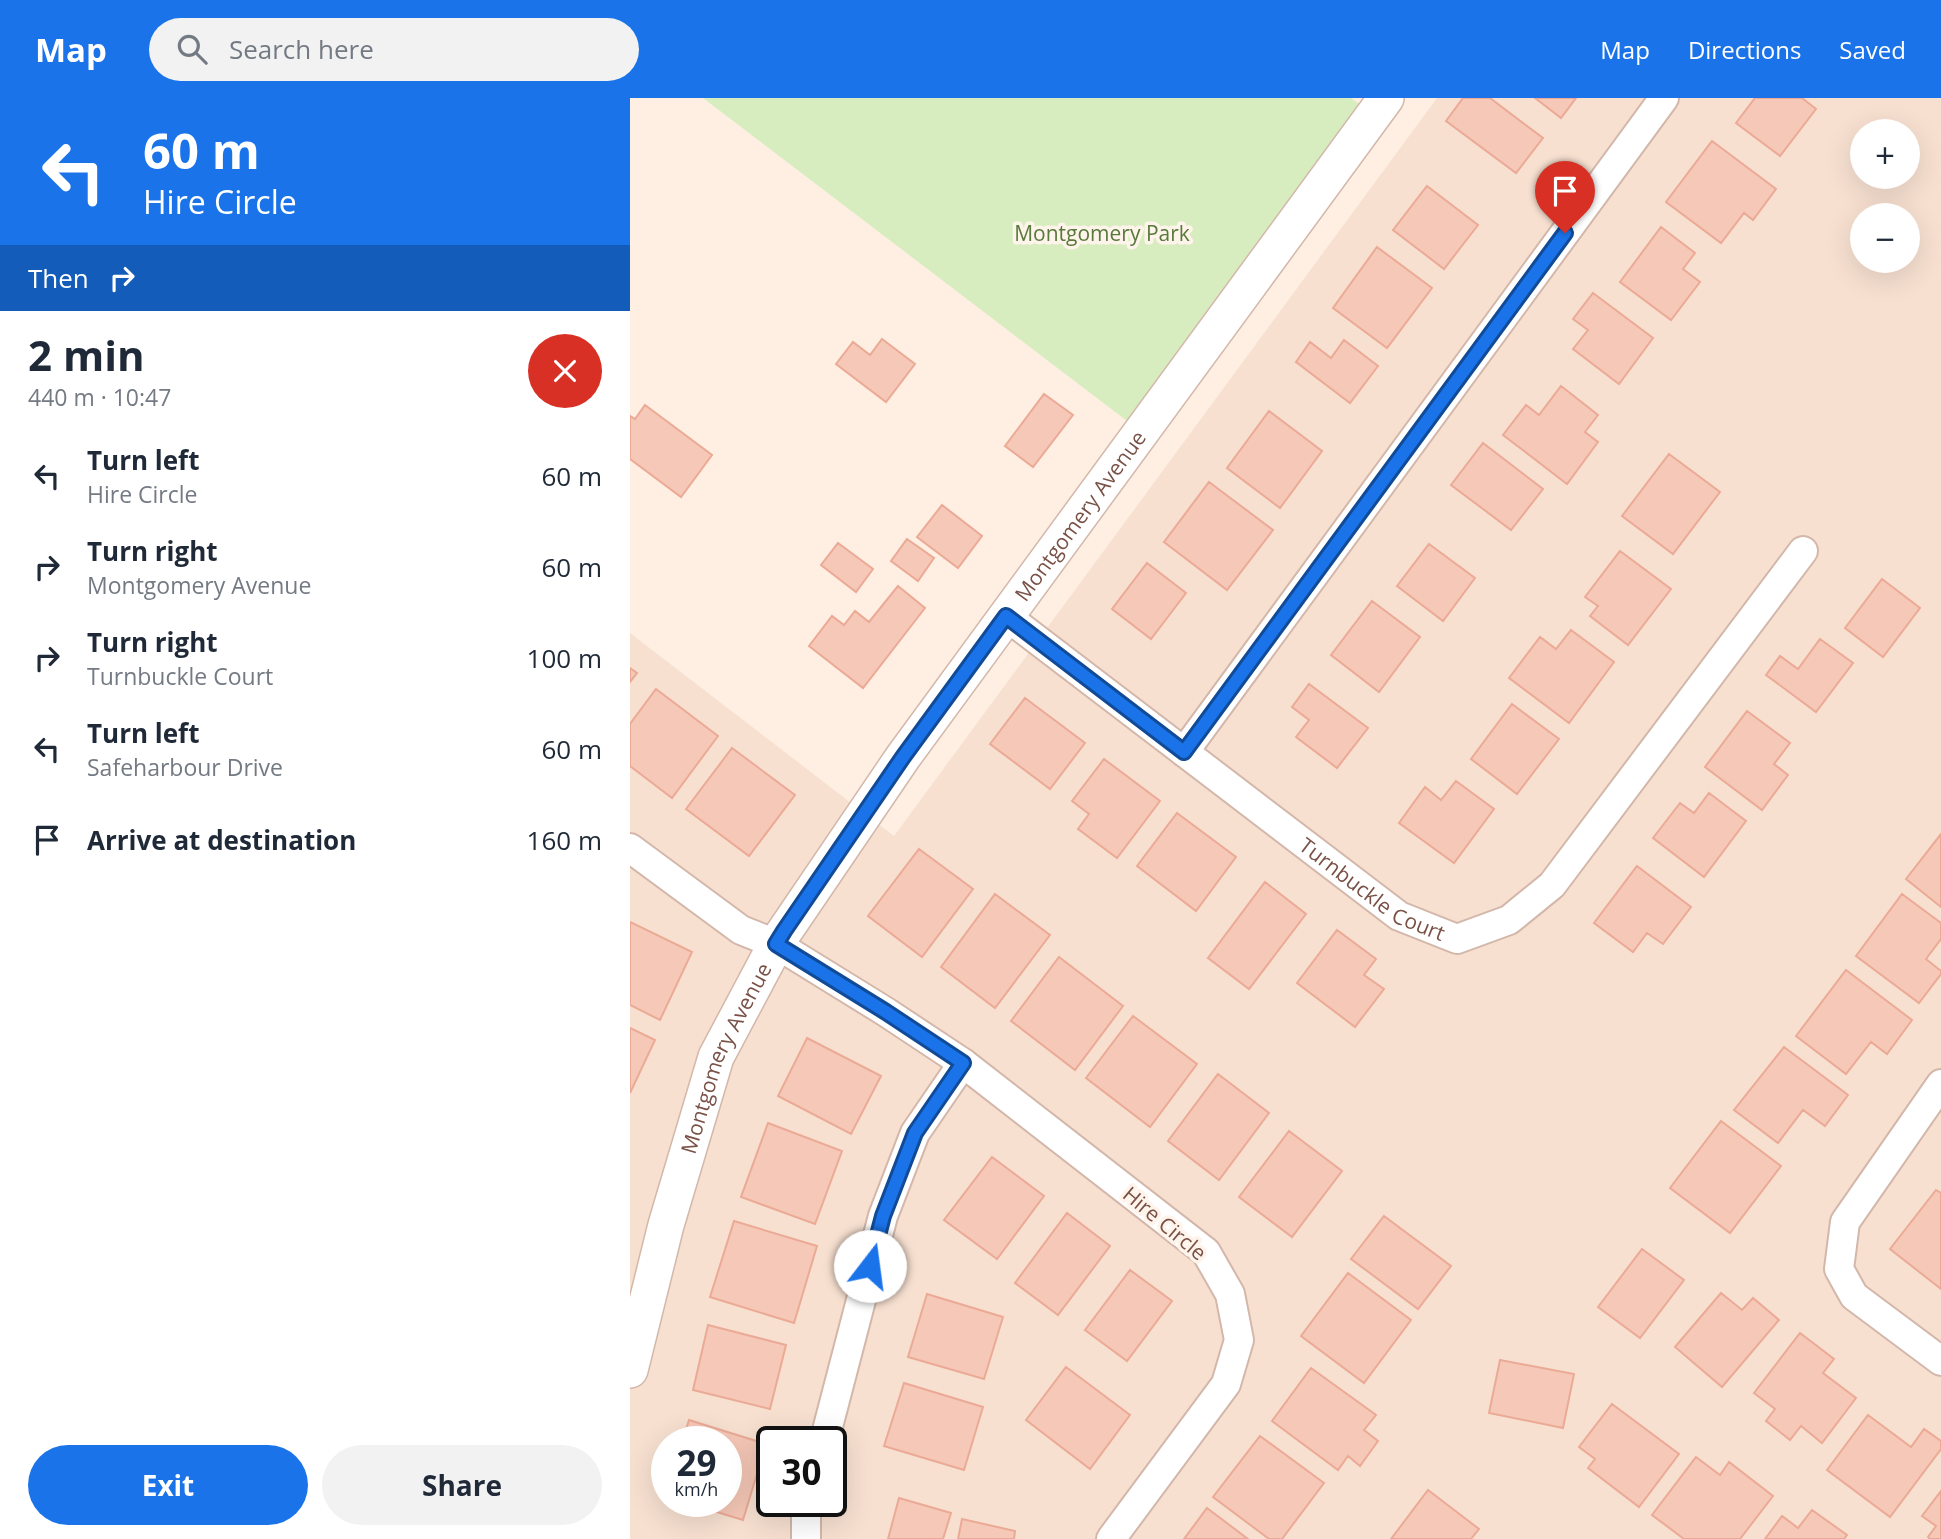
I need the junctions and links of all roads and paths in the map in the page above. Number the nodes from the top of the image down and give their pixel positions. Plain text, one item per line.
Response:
1 (1386, 98) edge
2 (1664, 98) edge
3 (1803, 551) dead end
4 (1006, 616) junction
5 (1184, 752) junction
6 (630, 848) edge
7 (776, 944) junction
8 (963, 1063) junction
9 (1941, 1084) edge
10 (1941, 1361) edge
11 (630, 1370) edge
12 (828, 1426) edge
13 (806, 1517) edge
14 (807, 1539) edge
15 (1111, 1539) edge

1 - 4 street, Montgomery Avenue
2 - 5 street
3 - 5 street, Turnbuckle Court
4 - 5 street, Turnbuckle Court
4 - 7 street, Montgomery Avenue
6 - 7 street, Hire Circle
7 - 8 street, Hire Circle
7 - 11 street, Montgomery Avenue
8 - 12 street
8 - 15 street, Hire Circle
9 - 10 street
13 - 14 street

